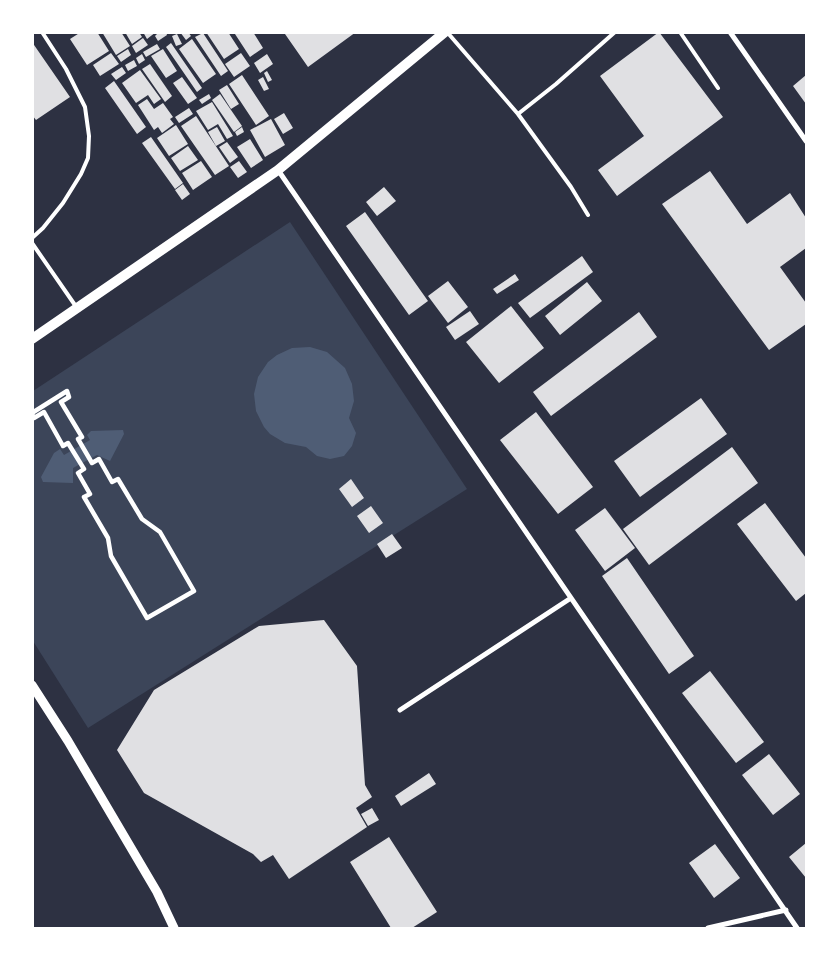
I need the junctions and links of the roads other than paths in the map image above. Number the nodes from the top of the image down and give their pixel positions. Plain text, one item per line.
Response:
1 (42, 32) edge
2 (446, 32) edge
3 (615, 32) edge
4 (680, 32) edge
5 (730, 32) edge
6 (718, 88) dead end
7 (518, 114) junction
8 (806, 141) edge
9 (278, 170) junction
10 (588, 215) dead end
11 (32, 238) edge
12 (32, 243) edge
13 (77, 308) junction
14 (32, 338) edge
15 (32, 413) edge
16 (571, 598) junction
17 (32, 685) edge
18 (400, 710) dead end
19 (786, 910) junction
20 (174, 928) edge
21 (708, 928) edge
22 (797, 928) edge

1 - 11 lane
2 - 7 lane
2 - 9 main road
3 - 7 lane
4 - 6 lane
5 - 8 street
7 - 10 lane
9 - 13 main road
9 - 16 street
12 - 13 lane
13 - 14 main road
15 - 15 street
16 - 18 street
16 - 19 street
17 - 20 street
19 - 21 street
19 - 22 street

